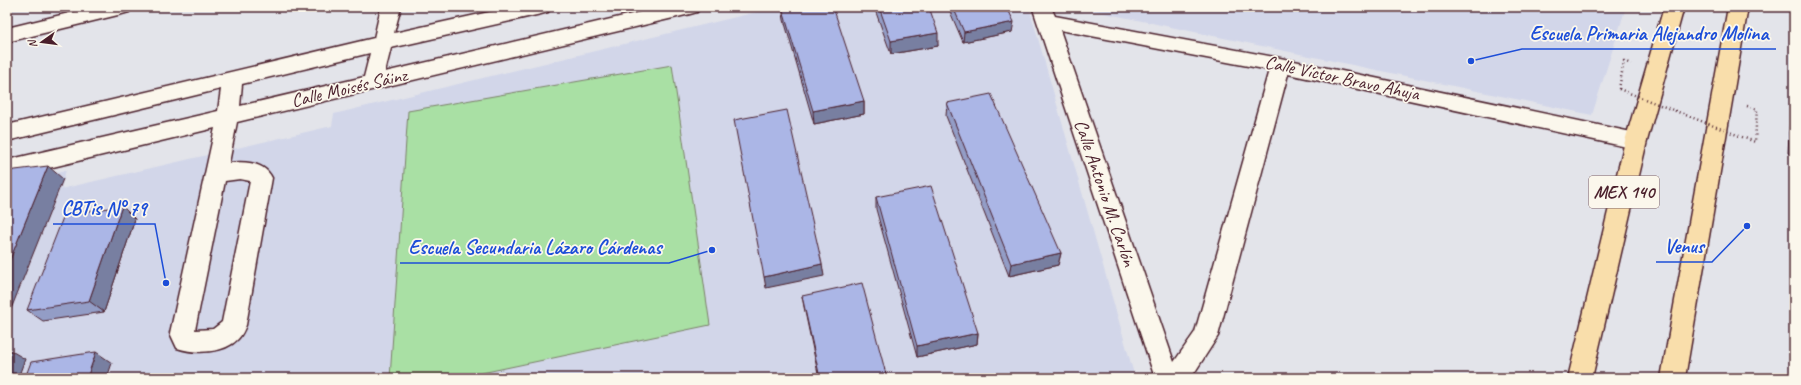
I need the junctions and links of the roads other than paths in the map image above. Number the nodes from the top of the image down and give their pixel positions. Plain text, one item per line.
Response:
1 (122, 7) edge
2 (391, 7) edge
3 (541, 7) edge
4 (690, 7) edge
5 (1674, 7) edge
6 (1738, 7) edge
7 (1045, 14) edge
8 (7, 35) edge
9 (383, 43) junction
10 (1280, 65) junction
11 (233, 79) junction
12 (373, 82) junction
13 (228, 116) junction
14 (7, 133) edge
15 (1636, 141) junction
16 (7, 169) edge
17 (216, 174) junction
18 (1167, 378) edge
19 (1177, 378) edge
20 (1580, 378) edge
21 (1673, 378) edge

1 - 8 street
2 - 9 street
3 - 9 street, Calle Moisés Sáinz
4 - 12 street, Calle Moisés Sáinz
5 - 15 main road, MEX 140
6 - 21 main road
7 - 10 street, Calle Víctor Bravo Ahuja
7 - 18 street, Calle Antonio M. Carlón
9 - 11 street, Calle Moisés Sáinz
9 - 12 street
10 - 15 street, Calle Víctor Bravo Ahuja
10 - 19 street
11 - 13 street
11 - 14 street, Calle Moisés Sáinz
12 - 13 street, Calle Moisés Sáinz
13 - 16 street, Calle Moisés Sáinz
13 - 17 street
15 - 20 main road, MEX 140
17 - 17 street

